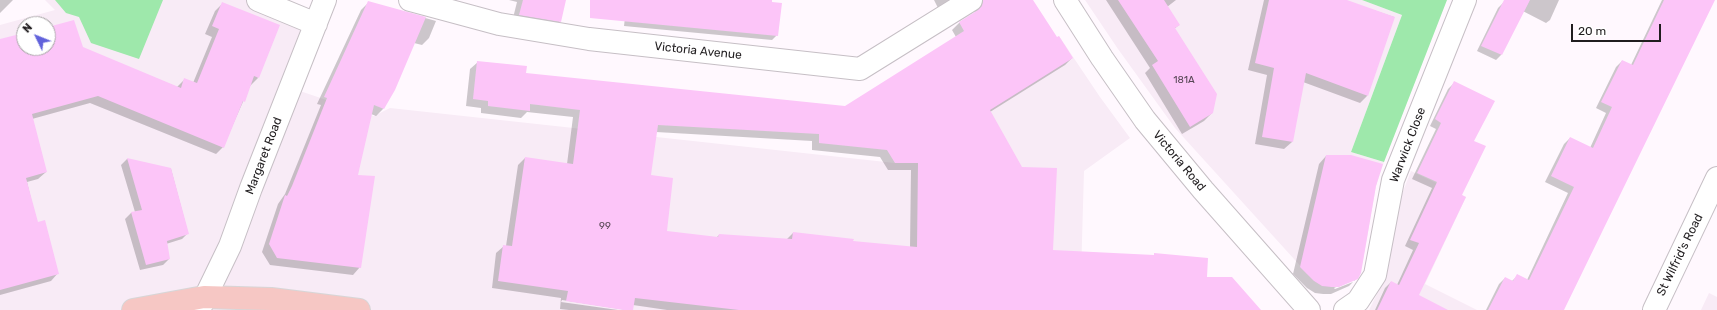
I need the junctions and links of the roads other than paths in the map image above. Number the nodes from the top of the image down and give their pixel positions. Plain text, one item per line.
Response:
1 (258, 0) edge
2 (325, 0) edge
3 (410, 0) edge
4 (972, 0) edge
5 (1065, 0) edge
6 (1465, 0) edge
7 (316, 24) junction
8 (1717, 178) edge
9 (202, 304) edge
10 (133, 310) edge
11 (359, 310) edge
12 (1309, 310) edge
13 (1346, 310) edge
14 (1654, 310) edge

1 - 7 street
2 - 7 street, Margaret Road
3 - 4 street, Victoria Avenue
5 - 12 street, Victoria Road
6 - 13 street, Warwick Close
7 - 9 street, Margaret Road
8 - 14 street, St Wilfrid's Road
9 - 10 main road
9 - 11 main road

